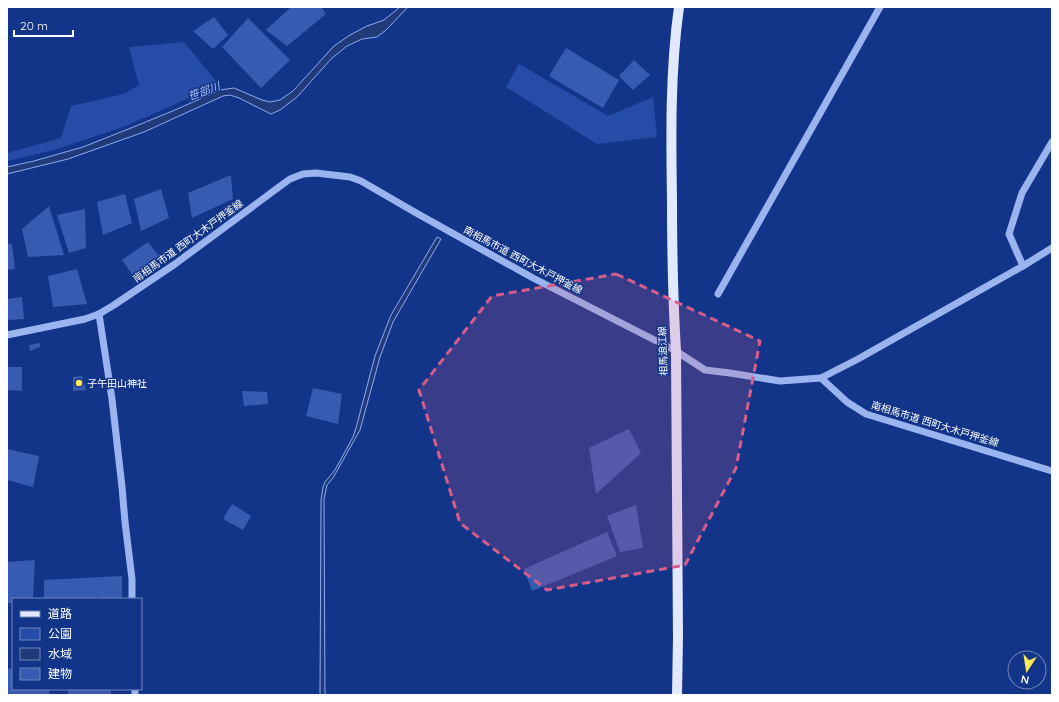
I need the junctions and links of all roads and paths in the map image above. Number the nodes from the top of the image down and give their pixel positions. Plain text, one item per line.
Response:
1 (679, 7) edge
2 (880, 7) edge
3 (1052, 142) edge
4 (1052, 248) edge
5 (1024, 266) junction
6 (718, 294) dead end
7 (99, 314) junction
8 (7, 336) edge
9 (676, 350) junction
10 (821, 378) junction
11 (1052, 471) edge
12 (132, 598) edge
13 (678, 695) edge

1 - 9 main road, 相馬浪江線
2 - 6 street
3 - 5 street
4 - 5 street
5 - 10 street
7 - 8 street, 南相馬市道 西町大木戸押釜線
7 - 9 street, 南相馬市道 西町大木戸押釜線
7 - 12 street
9 - 10 street, 南相馬市道 西町大木戸押釜線
9 - 13 main road, 相馬浪江線
10 - 11 street, 南相馬市道 西町大木戸押釜線

